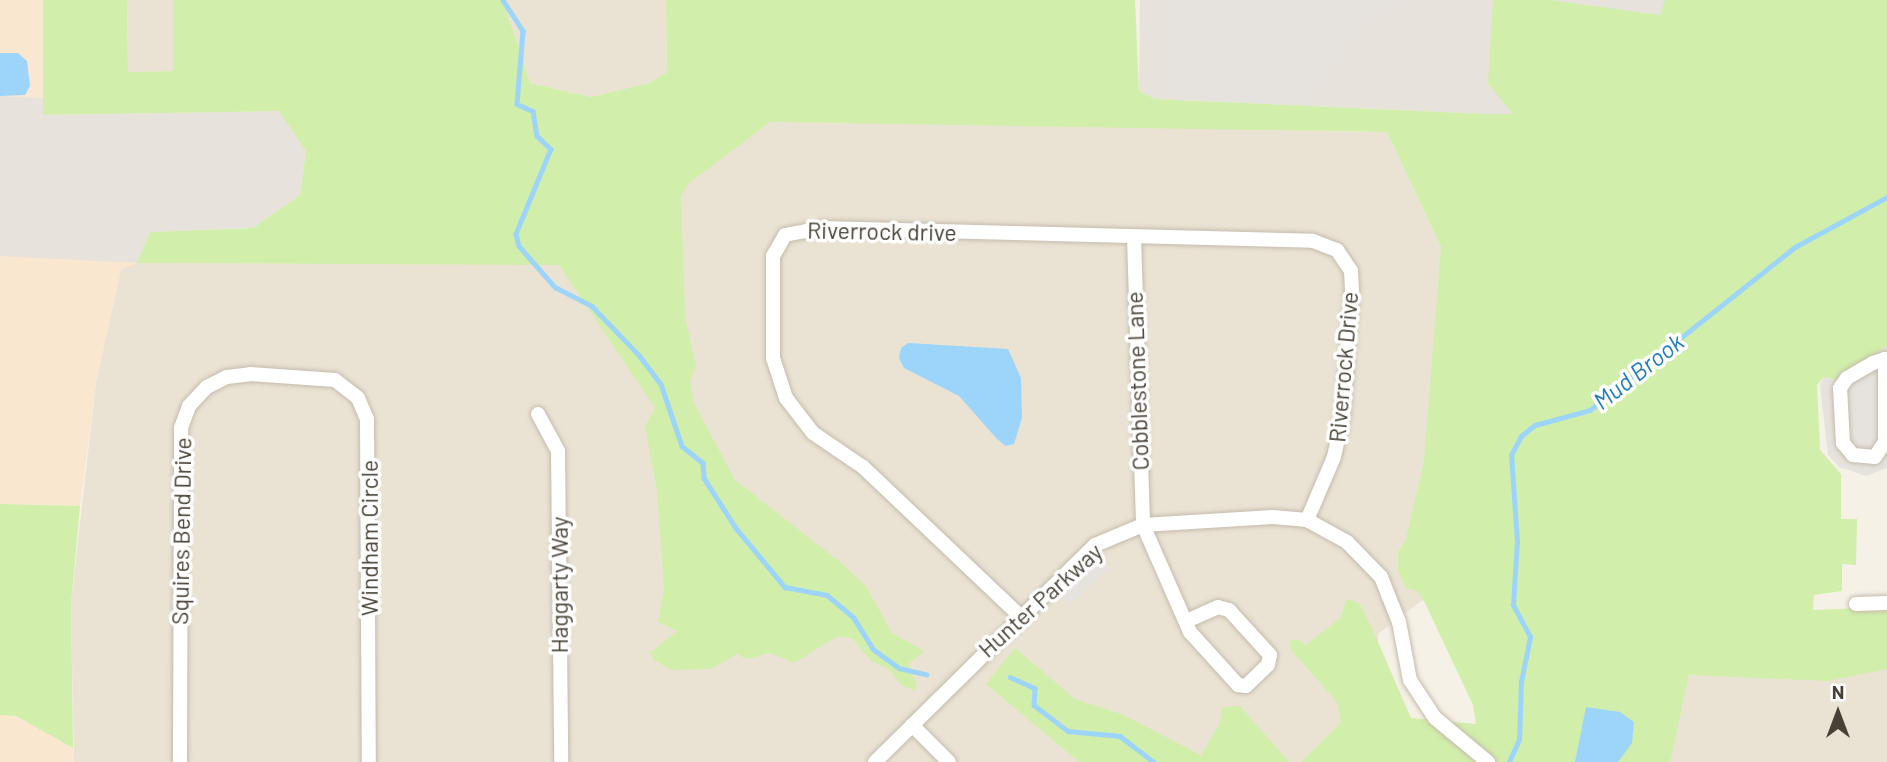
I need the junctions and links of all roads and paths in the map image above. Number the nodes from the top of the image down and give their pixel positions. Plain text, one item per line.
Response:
1 (1134, 237) junction
2 (1886, 359) edge
3 (283, 375) joint
4 (538, 414) dead end
5 (1307, 520) junction
6 (1143, 525) junction
7 (1887, 603) edge
8 (1856, 604) dead end
9 (1019, 615) junction
10 (1187, 621) junction
11 (912, 725) junction
12 (180, 762) edge
13 (369, 762) edge
14 (561, 762) edge
15 (874, 762) edge
16 (948, 762) edge
17 (1488, 762) edge

1 - 5 street, Riverrock Drive
1 - 6 street, Cobblestone Lane
1 - 9 street, Riverrock drive
2 - 2 street
3 - 12 street, Squires Bend Drive
3 - 13 street, Windham Circle
4 - 14 street, Haggarty Way
5 - 6 street, Hunter Parkway
5 - 17 street
6 - 9 street, Hunter Parkway
6 - 10 street
7 - 8 street
9 - 11 street, Hunter Parkway
10 - 10 street
11 - 15 street, Hunter Parkway
11 - 16 street

